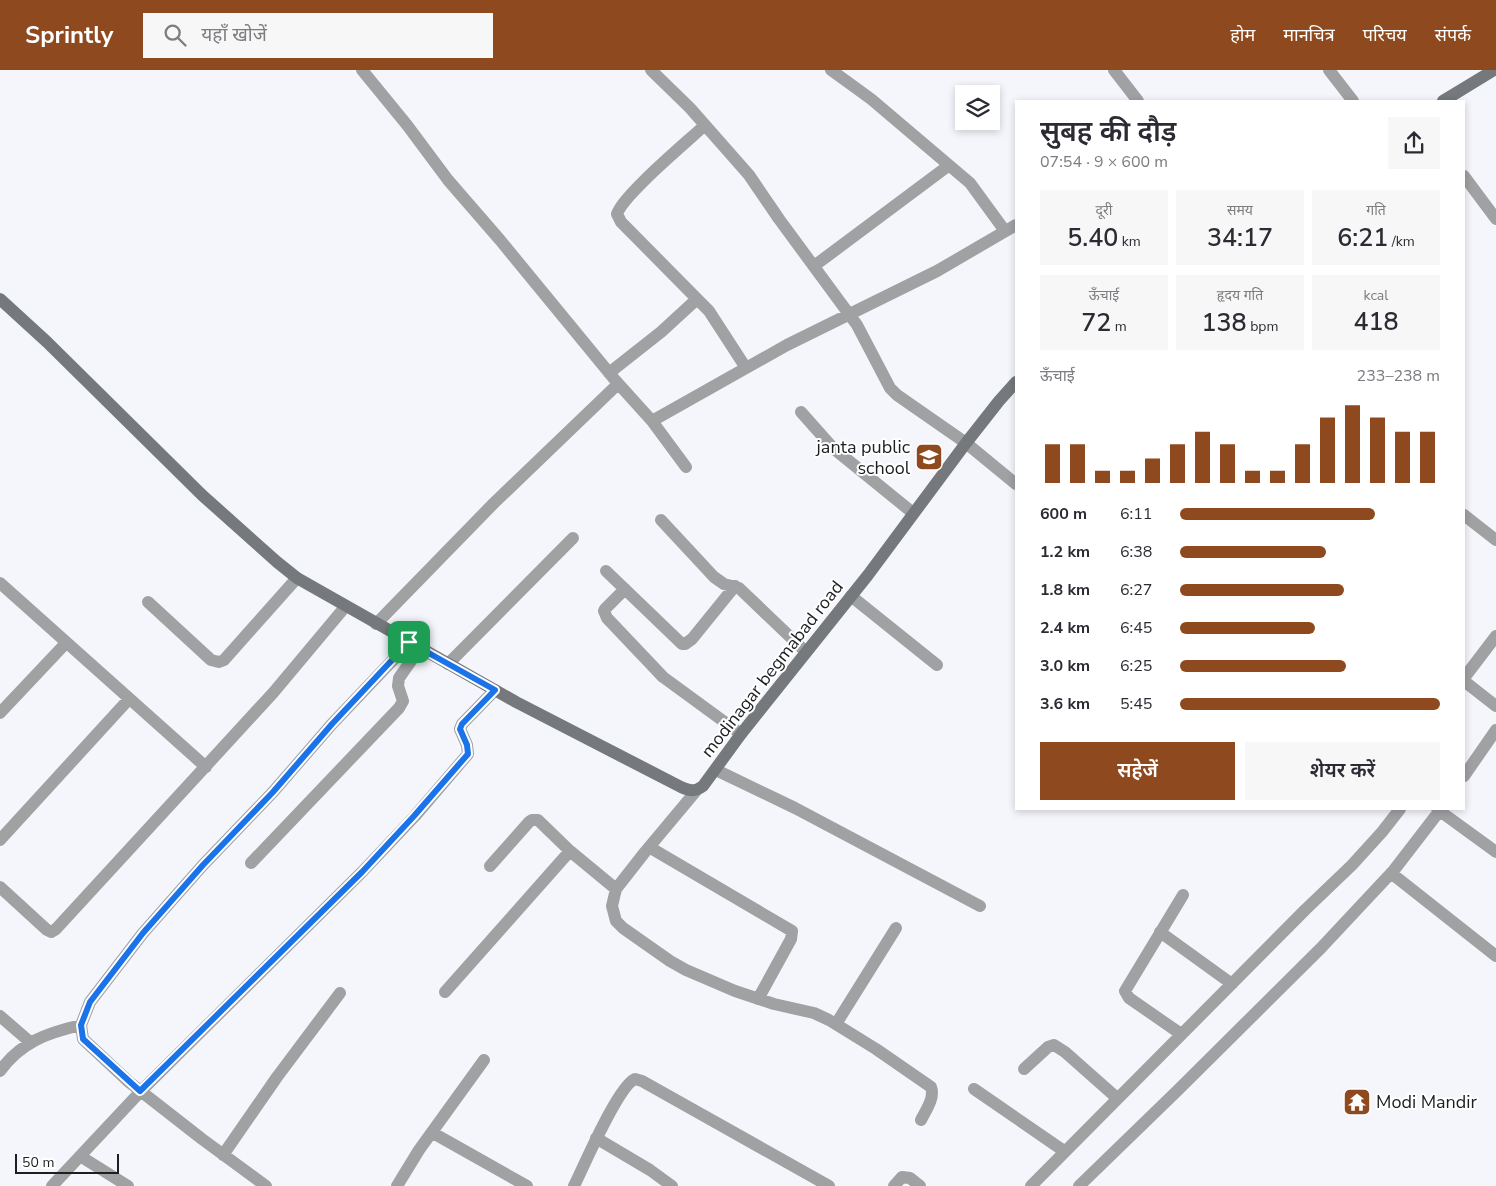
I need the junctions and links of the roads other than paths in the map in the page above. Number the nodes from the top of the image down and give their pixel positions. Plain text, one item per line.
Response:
1 (362, 70) edge
2 (831, 70) edge
3 (1114, 70) edge
4 (1329, 70) edge
5 (1494, 70) edge
6 (657, 72) edge
7 (1137, 100) edge
8 (1352, 100) edge
9 (1444, 100) edge
10 (705, 125) junction
11 (948, 166) junction
12 (1465, 177) edge
13 (1496, 219) edge
14 (1015, 226) edge
15 (1004, 231) junction
16 (814, 266) junction
17 (0, 299) edge
18 (697, 299) junction
19 (849, 313) junction
20 (746, 368) junction
21 (609, 373) junction
22 (1015, 383) edge
23 (618, 384) junction
24 (801, 412) dead end
25 (652, 421) junction
26 (966, 443) junction
27 (686, 467) dead end
28 (1015, 483) edge
29 (913, 513) junction
30 (1465, 517) edge
31 (661, 520) dead end
32 (573, 538) dead end
33 (1496, 540) edge
34 (606, 570) dead end
35 (297, 578) junction
36 (735, 586) junction
37 (625, 589) junction
38 (3, 591) edge
39 (851, 596) junction
40 (148, 602) dead end
41 (345, 606) junction
42 (376, 624) junction
43 (1496, 636) edge
44 (66, 643) junction
45 (414, 645) junction
46 (806, 652) junction
47 (448, 664) junction
48 (937, 665) dead end
49 (1465, 679) edge
50 (1465, 681) edge
51 (489, 686) junction
52 (129, 699) junction
53 (1496, 706) edge
54 (0, 713) edge
55 (1496, 730) edge
56 (741, 734) junction
57 (206, 767) junction
58 (1466, 769) edge
59 (716, 770) junction
60 (696, 791) junction
61 (1399, 810) edge
62 (1438, 810) edge
63 (1440, 810) edge
64 (0, 840) edge
65 (649, 847) junction
66 (570, 851) junction
67 (1496, 852) edge
68 (251, 863) dead end
69 (490, 866) dead end
70 (1391, 874) junction
71 (0, 887) edge
72 (616, 889) junction
73 (1183, 895) dead end
74 (980, 906) dead end
75 (896, 928) dead end
76 (1160, 932) junction
77 (1496, 956) edge
78 (1232, 984) junction
79 (445, 992) dead end
80 (340, 993) dead end
81 (758, 999) junction
82 (0, 1016) edge
83 (836, 1024) junction
84 (81, 1025) junction
85 (1181, 1034) junction
86 (30, 1042) junction
87 (484, 1060) dead end
88 (1024, 1069) dead end
89 (0, 1071) edge
90 (974, 1089) dead end
91 (140, 1091) junction
92 (1117, 1098) junction
93 (921, 1120) dead end
94 (433, 1133) junction
95 (596, 1138) junction
96 (1064, 1151) junction
97 (223, 1155) junction
98 (80, 1156) junction
99 (52, 1186) edge
100 (128, 1186) edge
101 (266, 1186) edge
102 (397, 1186) edge
103 (527, 1186) edge
104 (574, 1186) edge
105 (672, 1186) edge
106 (829, 1186) edge
107 (894, 1186) edge
108 (920, 1186) edge
109 (1031, 1186) edge
110 (1079, 1186) edge

1 - 21 street
2 - 11 street
3 - 7 street
4 - 8 street
5 - 9 street
6 - 10 street
10 - 16 street
10 - 18 street
11 - 15 street
11 - 16 street
12 - 13 street
14 - 15 street
15 - 19 street
16 - 19 street
17 - 35 street
18 - 20 street
18 - 21 street
19 - 20 street
19 - 26 street
20 - 25 street
21 - 23 street
22 - 26 street, modinagar begmabad road
23 - 25 street
23 - 42 street
24 - 29 street
25 - 27 street
26 - 28 street
26 - 29 street, modinagar begmabad road
29 - 39 street, modinagar begmabad road
30 - 33 street
31 - 36 street
32 - 47 street
34 - 37 street
35 - 40 street
35 - 41 street
36 - 37 street
36 - 46 street
37 - 56 street
38 - 44 street
39 - 46 street, modinagar begmabad road
39 - 48 street
41 - 42 street
41 - 57 street
42 - 45 street
43 - 49 street
44 - 52 street
44 - 54 street
45 - 47 street
45 - 68 street
45 - 84 street
46 - 56 street, modinagar begmabad road
47 - 51 street
50 - 53 street
51 - 60 street
51 - 91 street
52 - 57 street
52 - 64 street
55 - 58 street
56 - 59 street, modinagar begmabad road
57 - 71 street
59 - 60 street, modinagar begmabad road
59 - 74 street
60 - 65 street
61 - 78 street
62 - 70 street
63 - 67 street
65 - 72 street
65 - 81 street
66 - 69 street
66 - 72 street
66 - 79 street
70 - 77 street
70 - 110 street
72 - 81 street
73 - 76 street
75 - 83 street
76 - 78 street
76 - 85 street
78 - 85 street
80 - 97 street
81 - 83 street
82 - 86 street
83 - 93 street
84 - 86 street
84 - 91 street
85 - 92 street
86 - 89 street
87 - 94 street
88 - 92 street
90 - 96 street
91 - 97 street
91 - 98 street
92 - 96 street
94 - 102 street
94 - 103 street
95 - 104 street
95 - 105 street
95 - 106 street
96 - 109 street
97 - 101 street
98 - 99 street
98 - 100 street
107 - 108 street

